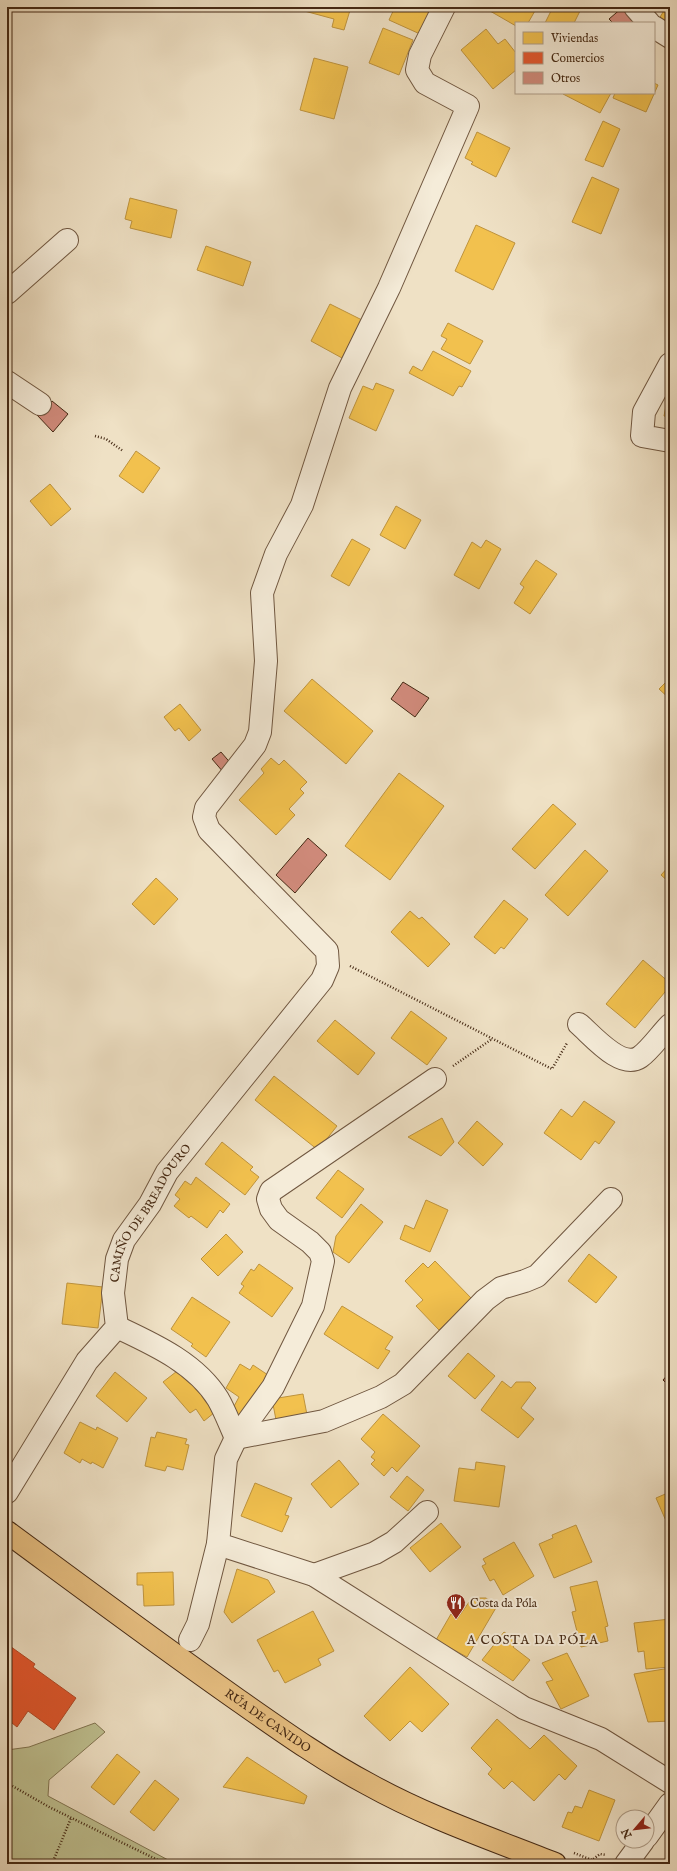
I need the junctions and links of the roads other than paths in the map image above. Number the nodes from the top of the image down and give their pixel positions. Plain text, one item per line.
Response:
1 (444, 7) edge
2 (635, 7) edge
3 (648, 22) edge
4 (655, 28) edge
5 (670, 38) edge
6 (67, 240) dead end
7 (7, 293) edge
8 (670, 364) edge
9 (7, 382) edge
10 (40, 404) dead end
11 (670, 441) edge
12 (579, 1024) road end
13 (670, 1025) edge
14 (435, 1079) road end
15 (610, 1199) dead end
16 (117, 1327) junction
17 (236, 1438) junction
18 (7, 1492) edge
19 (427, 1512) dead end
20 (7, 1532) edge
21 (218, 1544) junction
22 (314, 1575) junction
23 (190, 1640) dead end
24 (670, 1782) edge
25 (670, 1804) edge
26 (655, 1825) edge
27 (632, 1849) edge
28 (563, 1858) edge
29 (617, 1860) edge

1 - 16 street, CAMIÑO DE BREADOURO
2 - 3 street
4 - 5 street
6 - 7 street
8 - 11 street
9 - 10 street
12 - 13 street
14 - 17 street
15 - 17 street
16 - 17 street
16 - 18 street
17 - 21 street
19 - 22 street
20 - 28 main road, RÚA DE CANIDO
21 - 22 street
21 - 23 street
22 - 24 street
25 - 26 street
27 - 29 street

